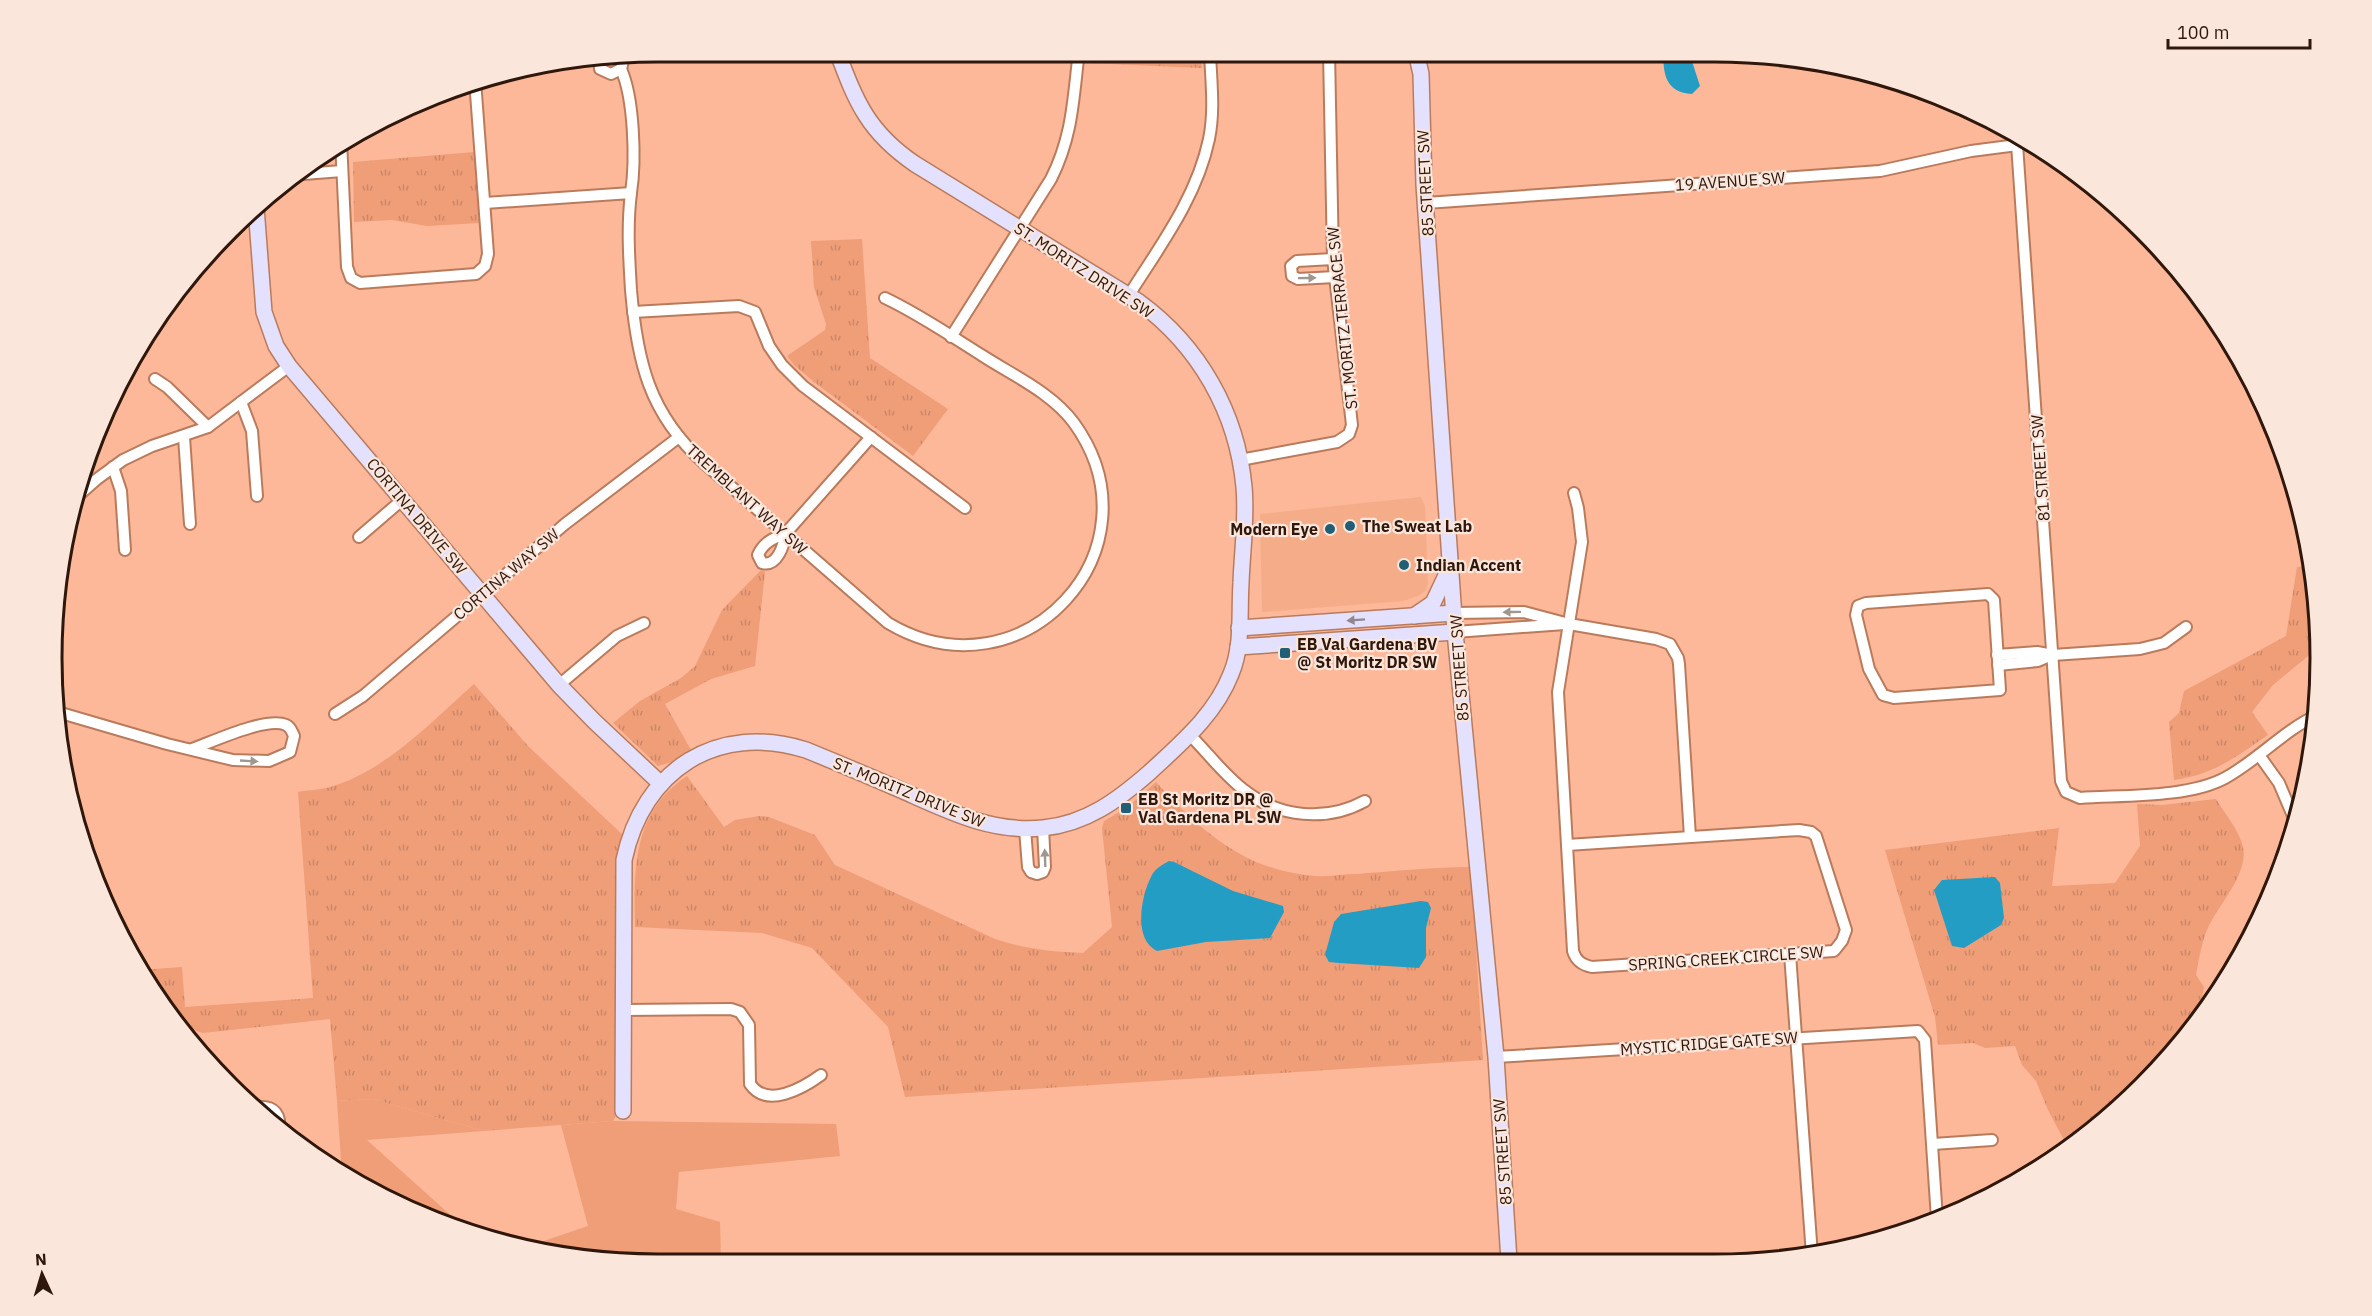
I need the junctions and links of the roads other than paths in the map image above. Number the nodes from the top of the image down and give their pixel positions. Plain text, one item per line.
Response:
1 (842, 62) edge
2 (847, 62) edge
3 (1078, 62) edge
4 (1211, 62) edge
5 (1329, 62) edge
6 (1418, 62) edge
7 (1422, 62) edge
8 (623, 63) edge
9 (598, 65) edge
10 (621, 69) junction
11 (846, 71) junction
12 (1420, 75) junction
13 (477, 90) edge
14 (2017, 144) joint
15 (341, 153) edge
16 (342, 171) junction
17 (312, 173) edge
18 (631, 193) junction
19 (484, 203) junction
20 (1426, 203) junction
21 (257, 217) edge
22 (1020, 228) junction
23 (1333, 259) junction
24 (1335, 277) junction
25 (1129, 295) junction
26 (885, 298) dead end
27 (633, 312) junction
28 (951, 337) junction
29 (289, 366) junction
30 (155, 379) dead end
31 (242, 402) junction
32 (208, 427) junction
33 (184, 436) junction
34 (679, 437) junction
35 (871, 437) junction
36 (1240, 460) junction
37 (113, 467) junction
38 (86, 489) edge
39 (1574, 493) dead end
40 (257, 496) dead end
41 (402, 500) junction
42 (965, 508) dead end
43 (190, 524) dead end
44 (785, 534) junction
45 (359, 537) dead end
46 (125, 550) dead end
47 (1451, 564) junction
48 (483, 594) junction
49 (1454, 613) junction
50 (1414, 616) junction
51 (644, 623) dead end
52 (1569, 624) junction
53 (2186, 627) dead end
54 (1239, 628) junction
55 (1455, 632) junction
56 (1238, 646) junction
57 (2053, 655) junction
58 (1997, 660) junction
59 (559, 685) junction
60 (65, 714) edge
61 (335, 714) dead end
62 (2307, 721) edge
63 (1189, 734) junction
64 (192, 749) junction
65 (2259, 755) junction
66 (661, 784) junction
67 (1365, 801) dead end
68 (2291, 810) edge
69 (1043, 828) junction
70 (1025, 829) junction
71 (1690, 837) junction
72 (1568, 845) junction
73 (1790, 954) junction
74 (624, 1010) junction
75 (1797, 1038) junction
76 (1496, 1057) junction
77 (821, 1076) dead end
78 (266, 1107) edge
79 (623, 1111) dead end
80 (278, 1117) edge
81 (1992, 1140) dead end
82 (1933, 1144) junction
83 (1937, 1211) edge
84 (1811, 1246) edge
85 (1509, 1254) edge

1 - 11 street, ST. MORITZ DRIVE SW
2 - 11 street, ST. MORITZ DRIVE SW
3 - 22 street
4 - 25 street
5 - 23 street, ST. MORITZ TERRACE SW
6 - 12 street, 85 STREET SW
7 - 12 street, 85 STREET SW
8 - 10 street, TREMBLANT WAY SW
9 - 10 street
10 - 18 street, TREMBLANT WAY SW
11 - 22 street, ST. MORITZ DRIVE SW
12 - 20 street, 85 STREET SW
13 - 19 street
14 - 20 street, 19 AVENUE SW
14 - 57 street, 81 STREET SW
15 - 16 street
16 - 17 street
16 - 19 street
18 - 19 street
18 - 27 street, TREMBLANT WAY SW
20 - 47 street, 85 STREET SW
21 - 29 street, CORTINA DRIVE SW
22 - 25 street, ST. MORITZ DRIVE SW
22 - 28 street
23 - 24 street, ST. MORITZ TERRACE SW
23 -> 24 street
24 - 36 street, ST. MORITZ TERRACE SW
25 - 36 street, ST. MORITZ DRIVE SW
26 - 28 street, TREMBLANT WAY SW
27 - 34 street, TREMBLANT WAY SW
27 - 35 street
28 - 44 street, TREMBLANT WAY SW
29 - 31 street
29 - 41 street, CORTINA DRIVE SW
30 - 32 street
31 - 32 street
31 - 40 street
32 - 33 street
33 - 37 street
33 - 43 street
34 - 44 street, TREMBLANT WAY SW
34 - 48 street, CORTINA WAY SW
35 - 42 street
35 - 44 street
36 - 54 street, ST. MORITZ DRIVE SW
37 - 38 street
37 - 46 street
39 - 52 street, SPRING CREEK CIRCLE SW
41 - 45 street
41 - 48 street, CORTINA DRIVE SW
47 - 49 street, 85 STREET SW
47 - 50 street
48 - 59 street, CORTINA DRIVE SW
48 - 61 street, CORTINA WAY SW
49 - 50 street
52 -> 49 street
49 - 55 street, 85 STREET SW
50 -> 54 street
51 - 59 street
52 - 55 street
52 - 71 street
52 - 72 street, SPRING CREEK CIRCLE SW
53 - 57 street
54 - 56 street, ST. MORITZ DRIVE SW
55 - 56 street
55 - 76 street, 85 STREET SW
56 - 63 street, ST. MORITZ DRIVE SW
57 - 58 street
57 - 65 street, 81 STREET SW
58 - 58 street
59 - 66 street, CORTINA DRIVE SW
60 - 64 street
62 - 65 street
63 - 67 street
63 - 69 street, ST. MORITZ DRIVE SW
64 -> 64 street
65 - 68 street
66 - 70 street, ST. MORITZ DRIVE SW
66 - 74 street, ST. MORITZ DRIVE SW
69 - 70 street, ST. MORITZ DRIVE SW
70 -> 69 street
71 - 72 street, SPRING CREEK CIRCLE SW
71 - 73 street, SPRING CREEK CIRCLE SW
72 - 73 street, SPRING CREEK CIRCLE SW
73 - 75 street
74 - 77 street
74 - 79 street, ST. MORITZ DRIVE SW
75 - 76 street, MYSTIC RIDGE GATE SW
75 - 82 street, MYSTIC RIDGE GATE SW
75 - 84 street
76 - 85 street, 85 STREET SW
78 - 80 street
81 - 82 street
82 - 83 street

